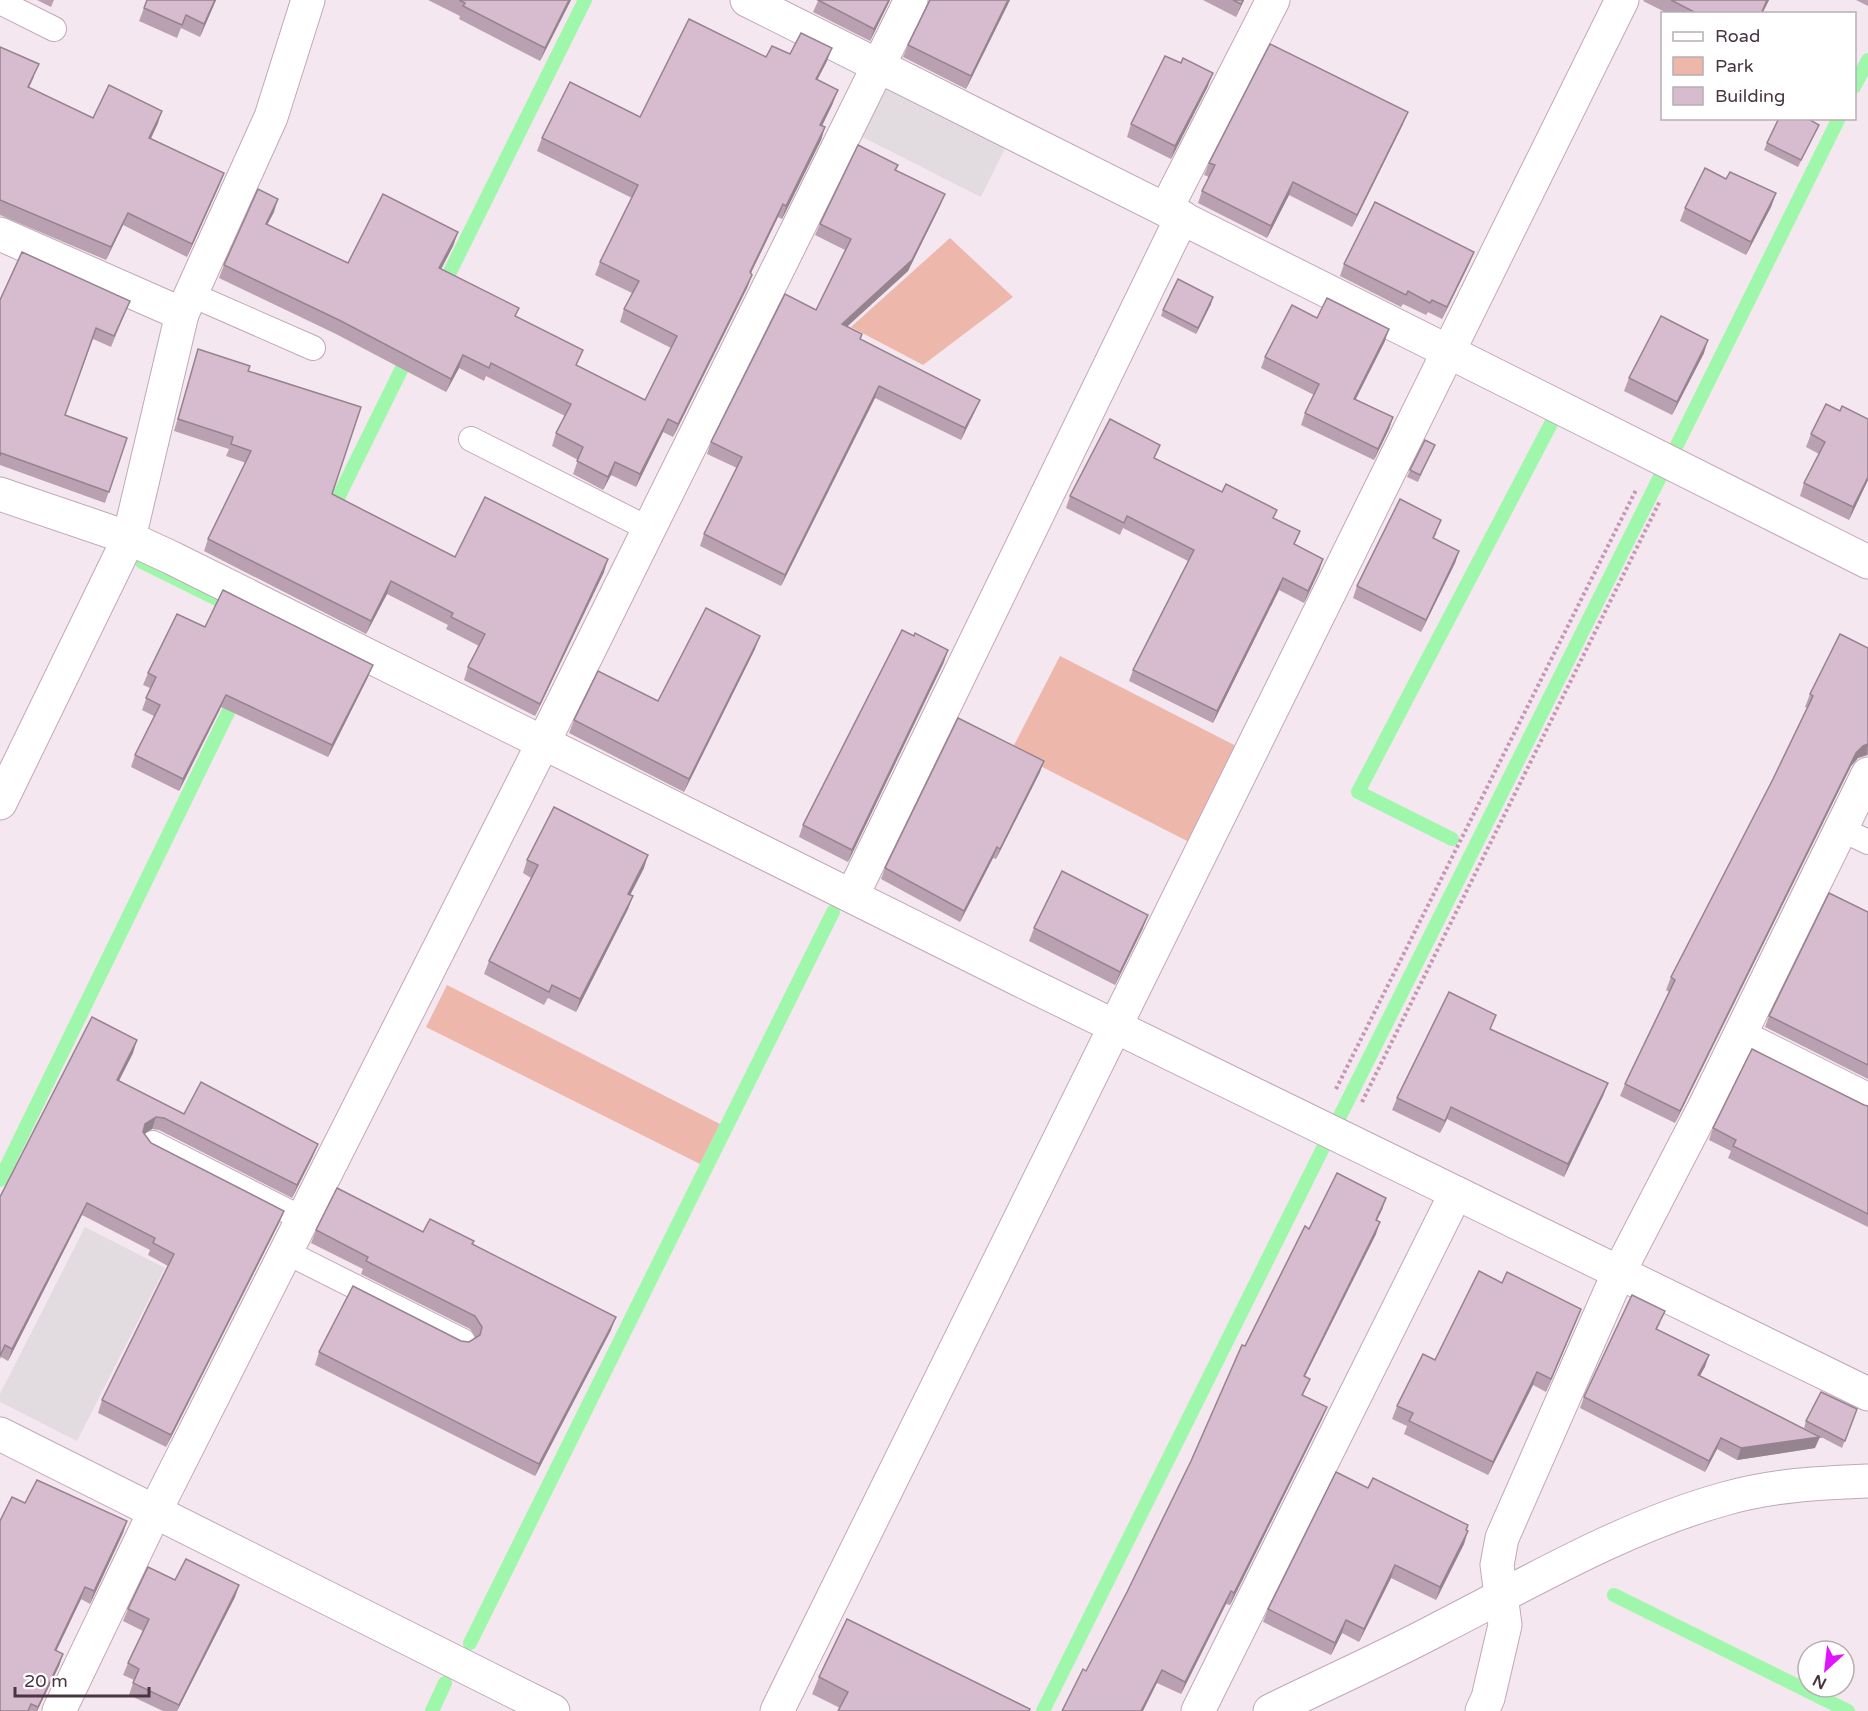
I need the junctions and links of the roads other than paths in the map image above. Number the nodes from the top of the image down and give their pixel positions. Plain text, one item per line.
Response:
1 (308, 0) edge
2 (747, 0) edge
3 (911, 0) edge
4 (1273, 0) edge
5 (1622, 0) edge
6 (0, 2) edge
7 (54, 29) dead end
8 (878, 66) junction
9 (1174, 213) junction
10 (0, 234) edge
11 (186, 304) junction
12 (313, 348) dead end
13 (1448, 350) junction
14 (471, 439) dead end
15 (0, 494) edge
16 (649, 529) junction
17 (129, 538) junction
18 (1868, 562) edge
19 (543, 743) junction
20 (1868, 774) edge
21 (0, 803) edge
22 (1854, 836) edge
23 (852, 896) junction
24 (1116, 1025) junction
25 (1740, 1036) junction
26 (1868, 1100) edge
27 (153, 1143) edge
28 (1456, 1193) junction
29 (303, 1219) junction
30 (286, 1252) junction
31 (1619, 1272) junction
32 (463, 1341) edge
33 (1868, 1394) edge
34 (0, 1434) edge
35 (1868, 1481) edge
36 (155, 1512) junction
37 (1499, 1596) junction
38 (59, 1711) edge
39 (553, 1711) edge
40 (777, 1711) edge
41 (1198, 1711) edge
42 (1270, 1711) edge
43 (1482, 1711) edge

1 - 11 street
2 - 8 street
3 - 8 street
4 - 9 street
5 - 13 street
6 - 7 lane
8 - 9 street
8 - 16 street
9 - 13 street
9 - 23 street
10 - 11 street
11 - 12 lane
11 - 17 street
13 - 18 street
13 - 24 street
14 - 16 lane
15 - 17 street
16 - 19 street
17 - 19 street
17 - 21 street
19 - 23 street
19 - 29 street
20 - 22 street
22 - 25 street
23 - 24 street
24 - 28 street
24 - 40 street
25 - 26 street
25 - 31 street
27 - 29 lane
28 - 31 street
28 - 41 street
29 - 30 street
30 - 32 lane
30 - 36 street
31 - 33 street
31 - 37 street
34 - 36 street
35 - 37 street
36 - 38 street
36 - 39 street
37 - 42 street
37 - 43 street

